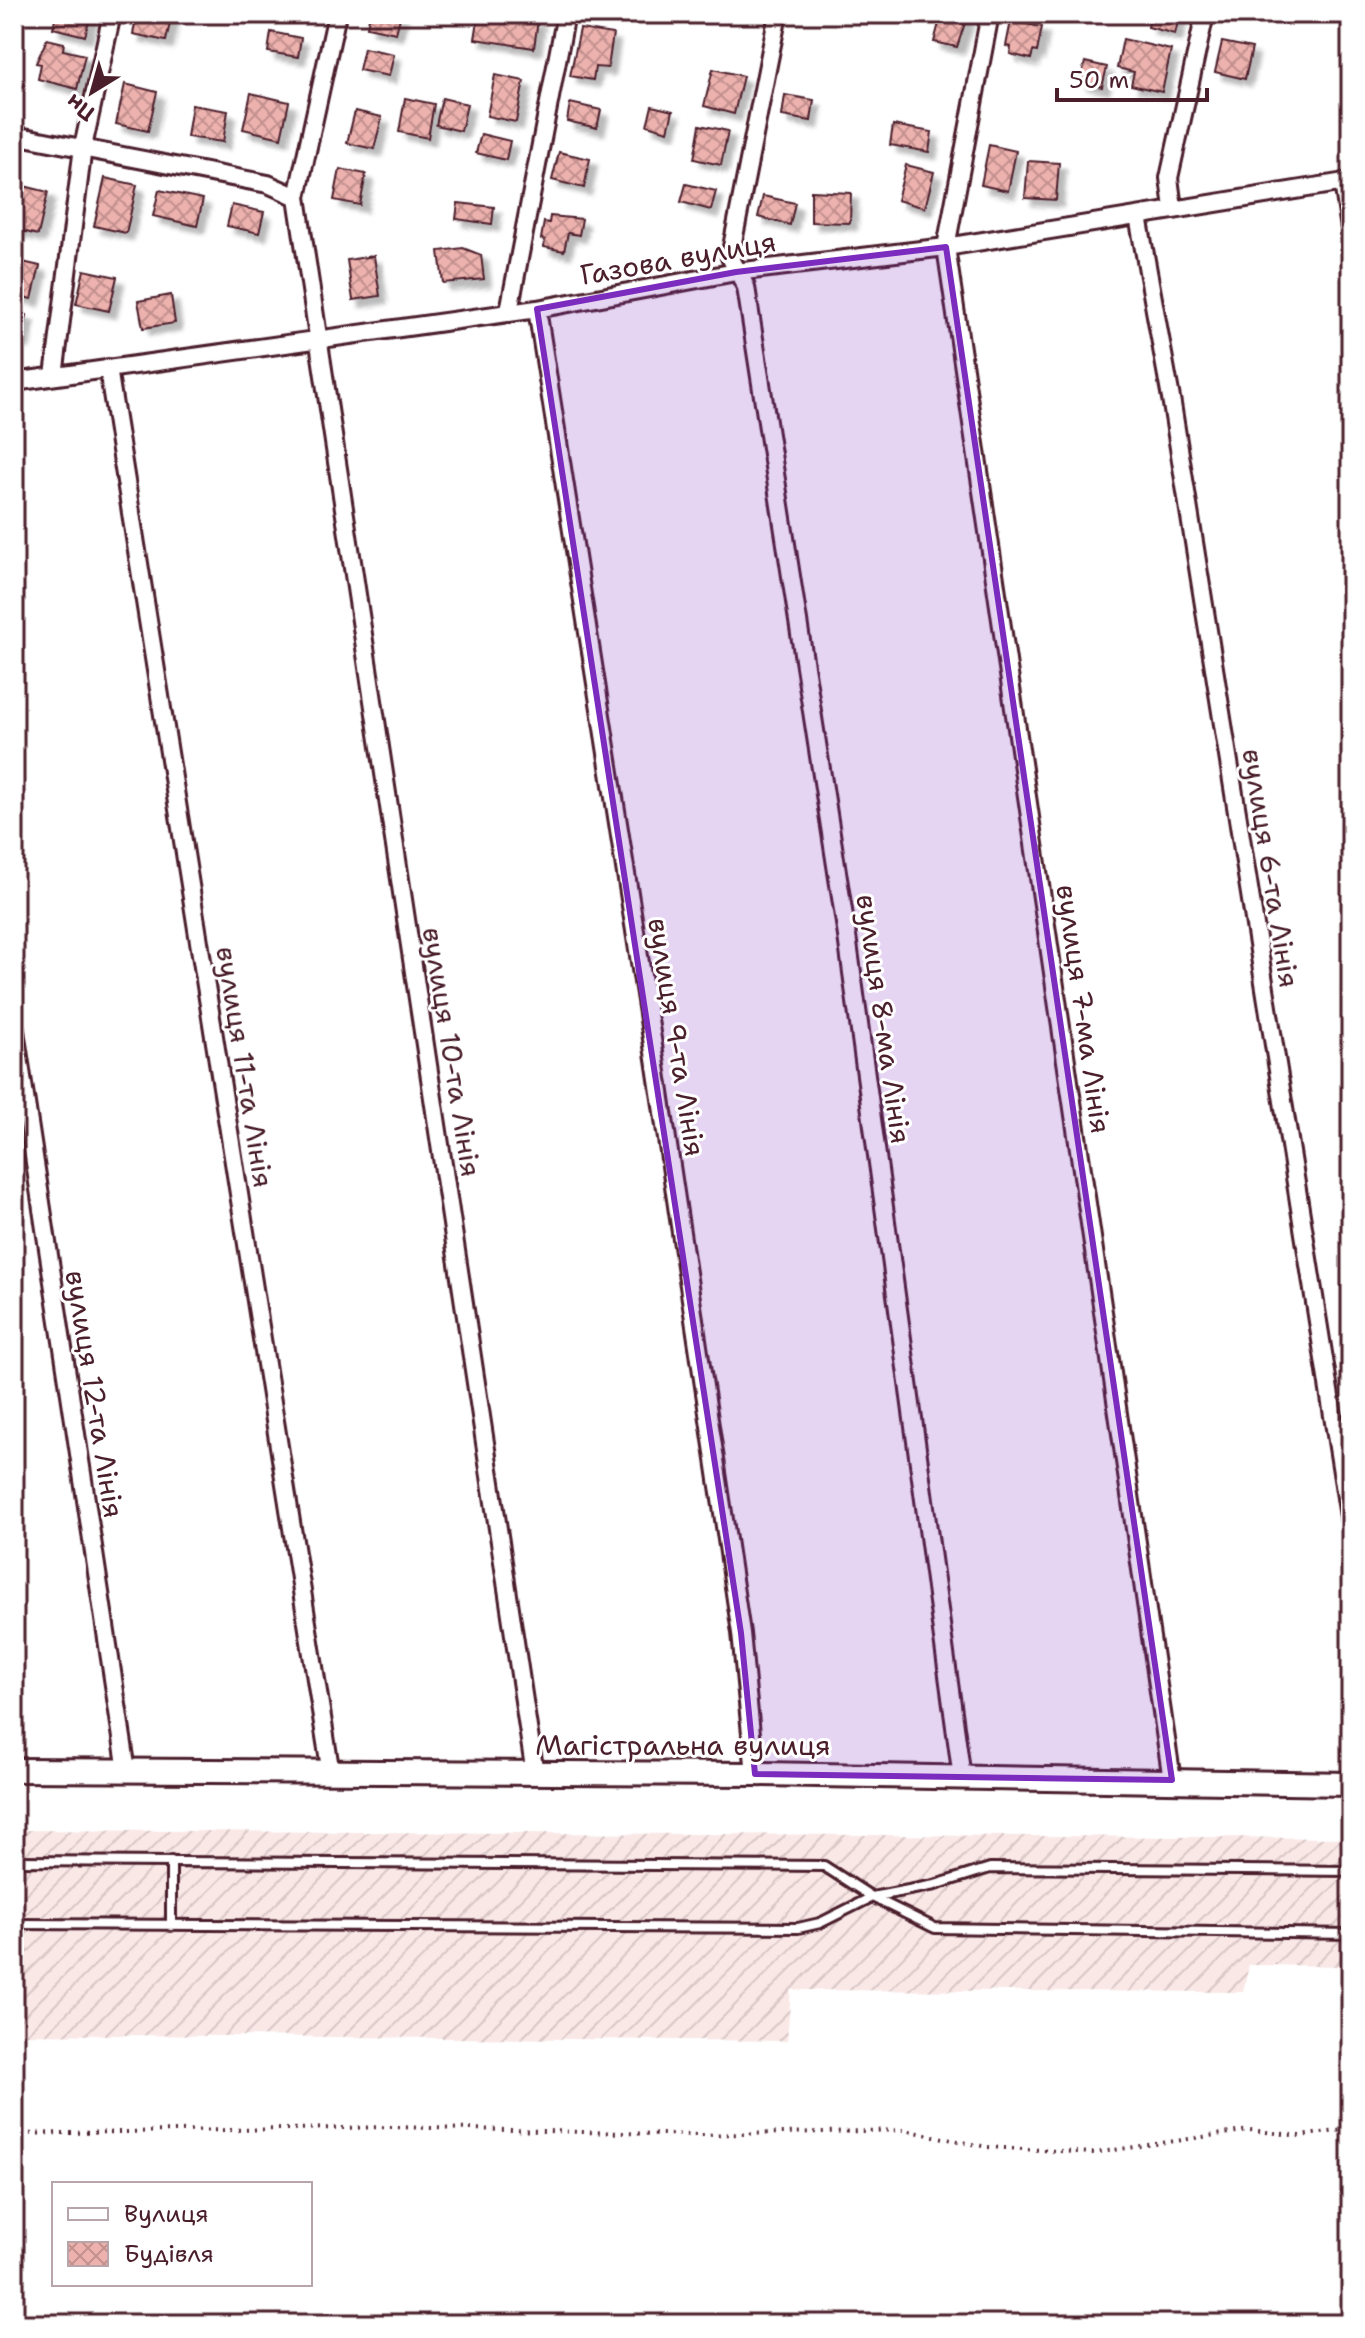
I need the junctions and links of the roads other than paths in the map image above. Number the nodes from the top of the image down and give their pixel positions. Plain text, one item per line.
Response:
1 (112, 14) edge
2 (337, 14) edge
3 (566, 14) edge
4 (778, 14) edge
5 (990, 14) edge
6 (1205, 14) edge
7 (14, 135) edge
8 (83, 147) junction
9 (1347, 182) edge
10 (297, 197) junction
11 (1173, 208) junction
12 (1138, 216) junction
13 (1351, 236) edge
14 (946, 247) junction
15 (736, 272) junction
16 (537, 309) junction
17 (509, 311) junction
18 (318, 338) junction
19 (108, 368) junction
20 (54, 376) junction
21 (14, 382) edge
22 (14, 1024) edge
23 (1351, 1529) edge
24 (14, 1770) edge
25 (127, 1771) junction
26 (331, 1774) junction
27 (535, 1774) junction
28 (755, 1774) junction
29 (962, 1778) junction
30 (1172, 1780) junction
31 (1351, 1784) edge
32 (14, 1861) edge
33 (171, 1861) junction
34 (1351, 1871) edge
35 (872, 1897) junction
36 (14, 1924) edge
37 (171, 1926) junction
38 (1351, 1934) edge

1 - 8 street
2 - 10 street
3 - 17 street
4 - 15 street, вулиця 8-ма Лінія
5 - 14 street, вулиця 7-ма Лінія
6 - 11 street
7 - 8 street
8 - 10 street
8 - 20 street
9 - 11 street, Газова вулиця
9 - 13 street
10 - 18 street, вулиця 10-та Лінія
11 - 12 street, Газова вулиця
12 - 14 street, Газова вулиця
12 - 23 street, вулиця 6-та Лінія
14 - 15 street, Газова вулиця
14 - 30 street, вулиця 7-ма Лінія
15 - 16 street, Газова вулиця
15 - 29 street, вулиця 8-ма Лінія
16 - 17 street, Газова вулиця
16 - 28 street, вулиця 9-та Лінія
17 - 18 street, Газова вулиця
18 - 19 street, Газова вулиця
18 - 27 street, вулиця 10-та Лінія
19 - 20 street, Газова вулиця
19 - 26 street, вулиця 11-та Лінія
20 - 21 street, Газова вулиця
22 - 25 street, вулиця 12-та Лінія
24 - 25 street, Магістральна вулиця
25 - 26 street, Магістральна вулиця
26 - 27 street, Магістральна вулиця
27 - 28 street, Магістральна вулиця
28 - 29 street, Магістральна вулиця
29 - 30 street, Магістральна вулиця
30 - 31 street, Магістральна вулиця
32 - 33 lane
33 - 35 lane
33 - 37 lane
34 - 35 lane
35 - 37 lane
35 - 38 lane
36 - 37 lane

